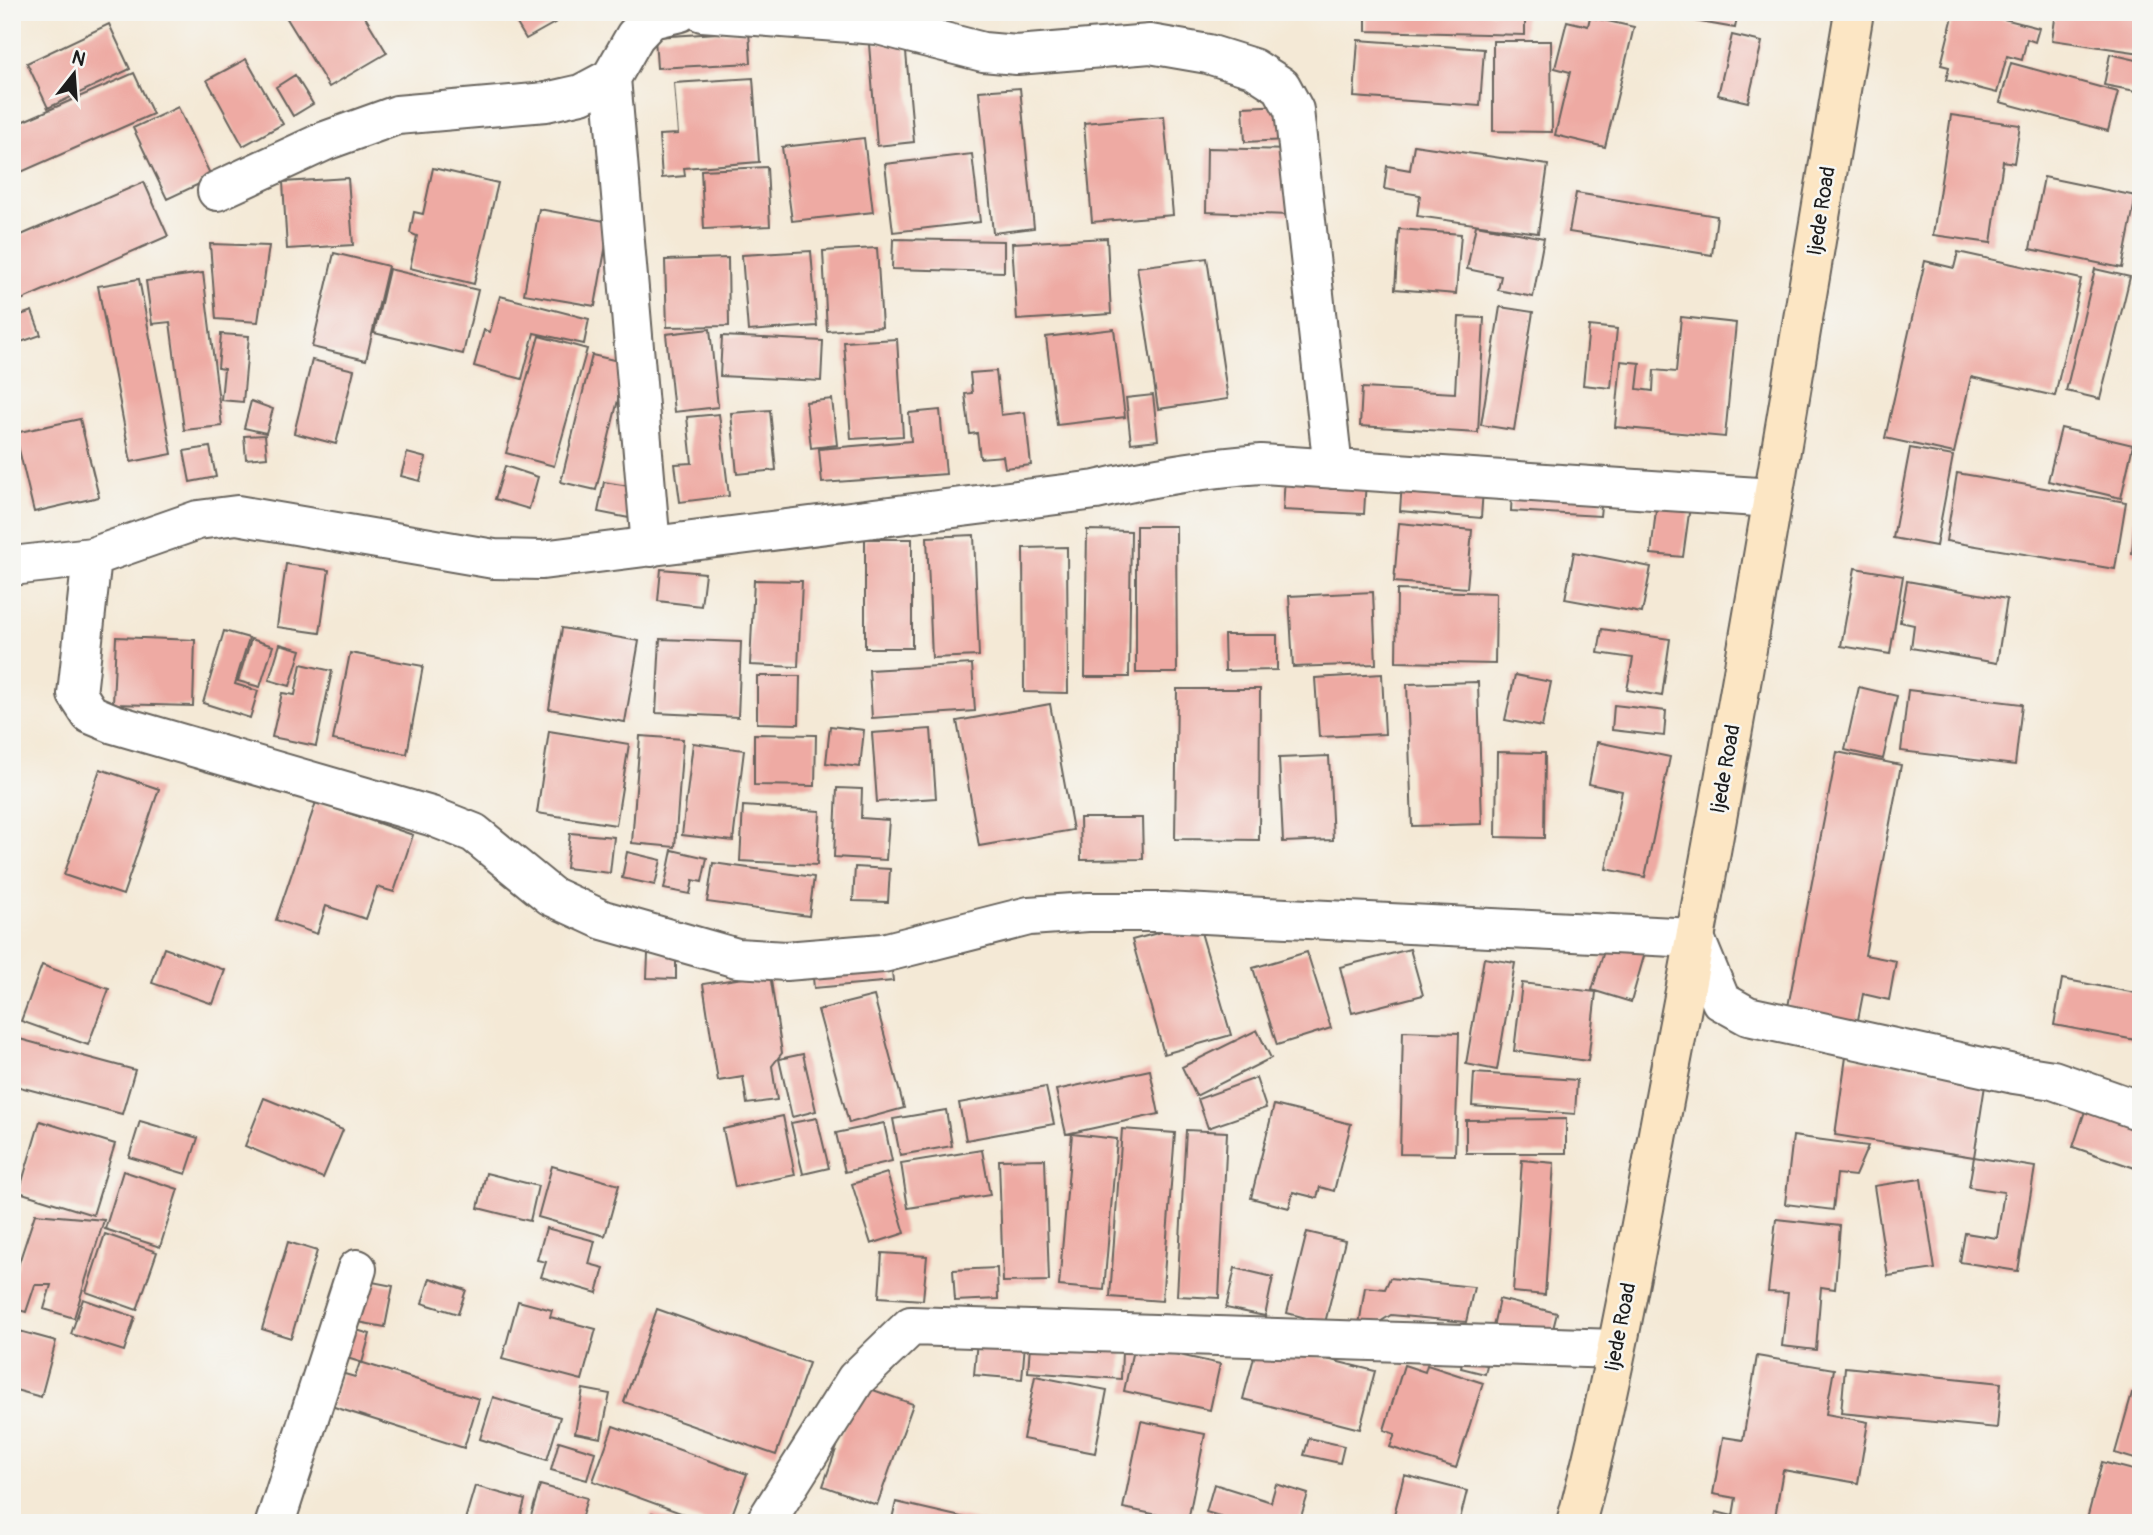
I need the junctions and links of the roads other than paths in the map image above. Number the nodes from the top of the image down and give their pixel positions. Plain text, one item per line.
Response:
1 (680, 12) edge
2 (702, 12) edge
3 (1854, 12) edge
4 (611, 78) junction
5 (216, 191) dead end
6 (1333, 469) junction
7 (1773, 498) junction
8 (651, 547) junction
9 (92, 557) junction
10 (12, 566) edge
11 (1695, 938) junction
12 (2141, 1111) edge
13 (357, 1269) dead end
14 (1616, 1349) junction
15 (275, 1523) edge
16 (765, 1523) edge
17 (1576, 1523) edge

1 - 4 street
2 - 6 street
3 - 7 main road, Ijede Road
4 - 5 street
4 - 8 street
6 - 7 street
6 - 8 street
7 - 11 main road, Ijede Road
8 - 9 street
9 - 10 street
9 - 11 street
11 - 12 street
11 - 14 main road, Ijede Road
13 - 15 street
14 - 16 street
14 - 17 main road, Ijede Road

